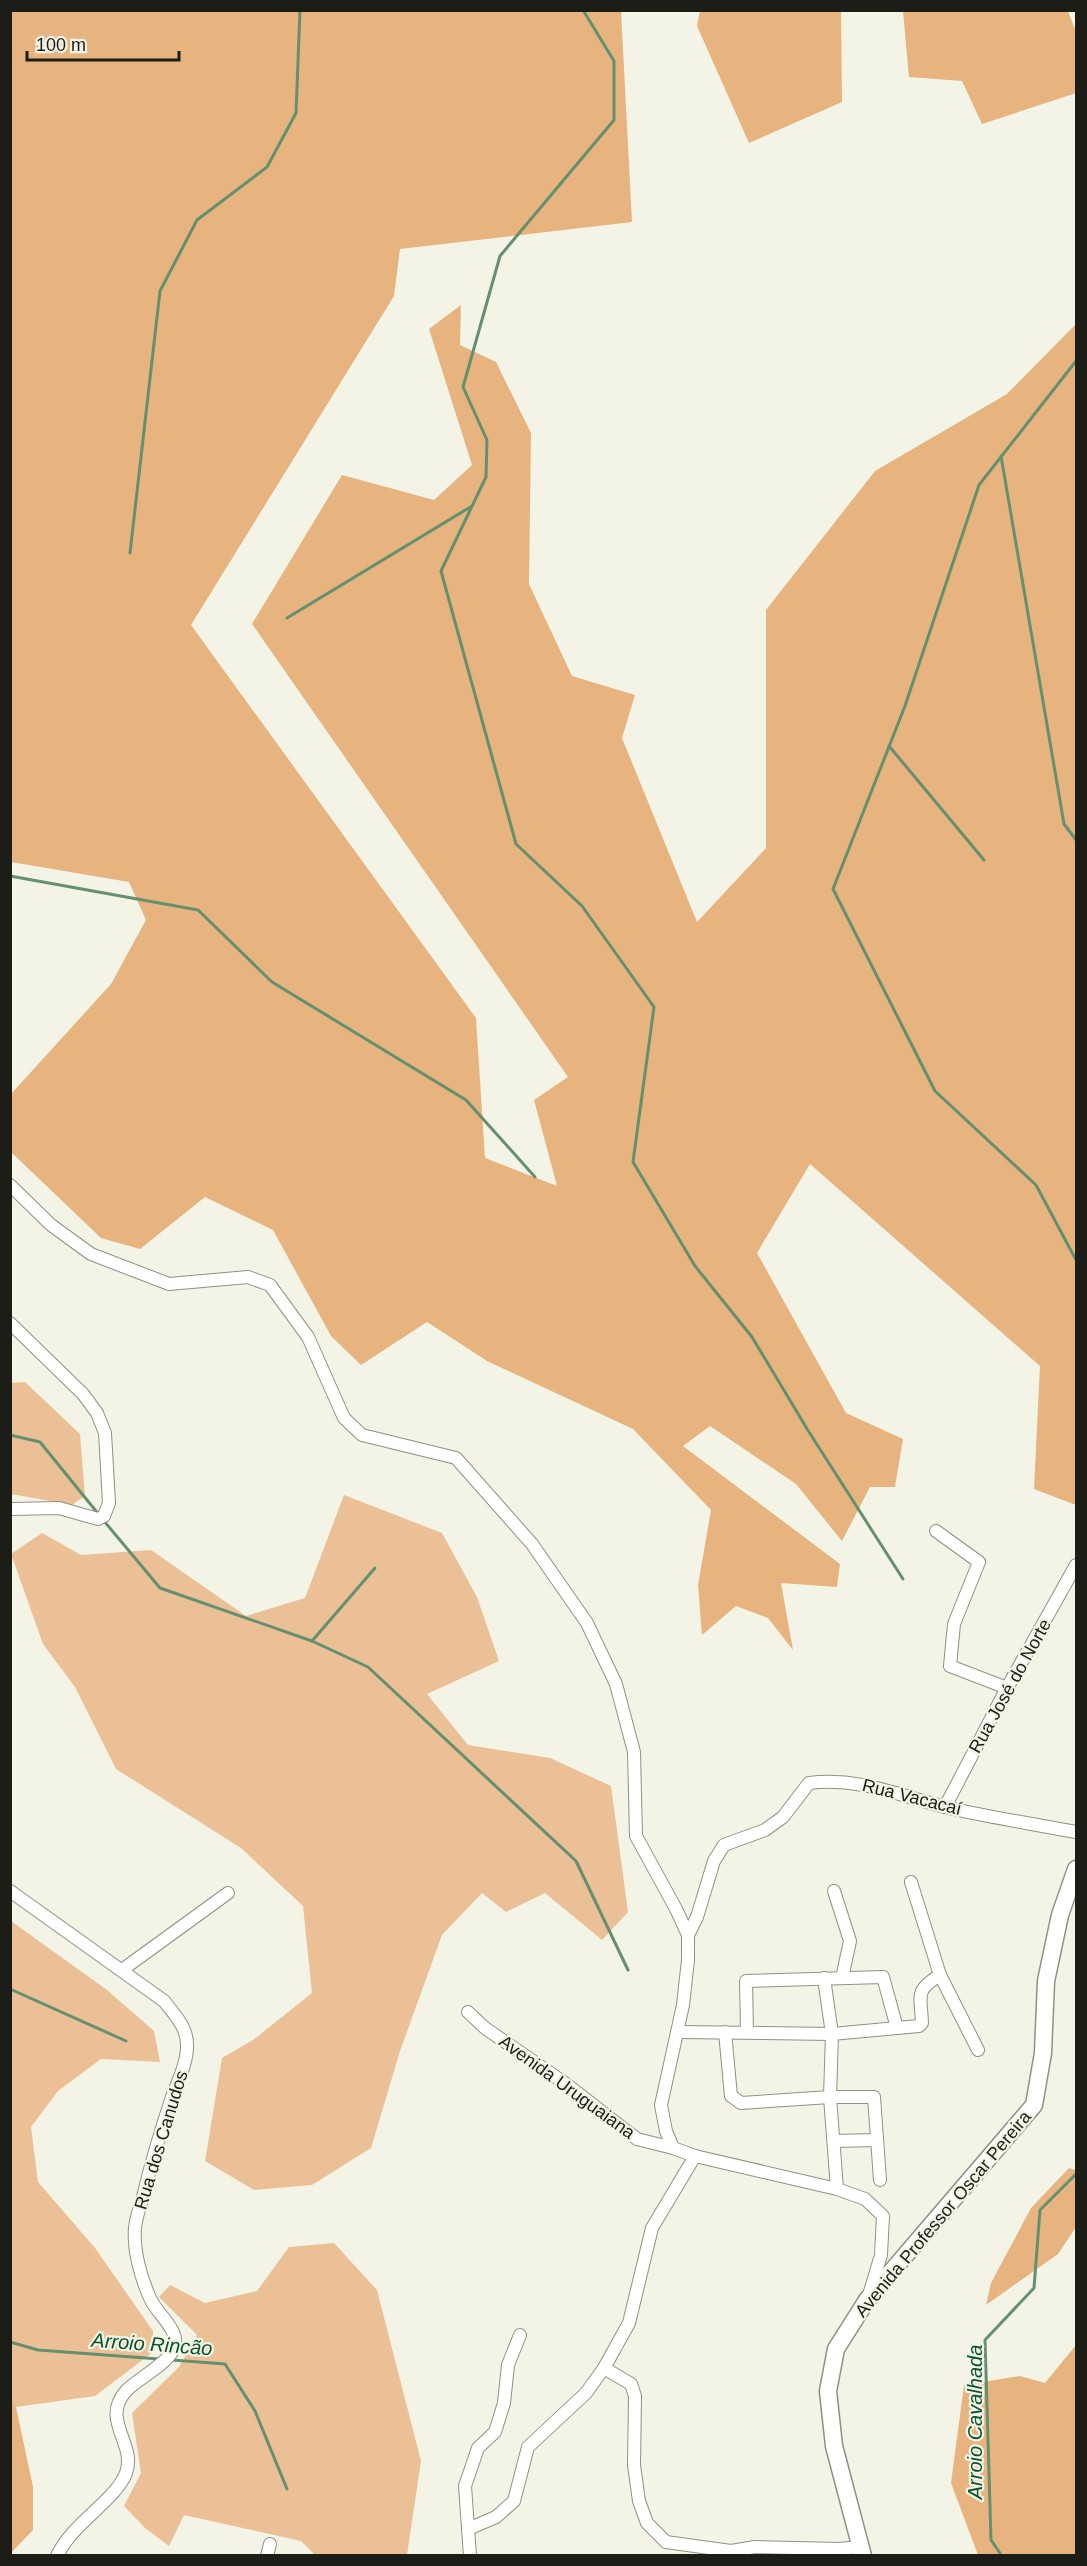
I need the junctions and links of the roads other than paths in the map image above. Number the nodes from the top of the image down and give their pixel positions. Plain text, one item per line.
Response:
1 (10, 1185) edge
2 (10, 1323) edge
3 (10, 1509) edge
4 (936, 1531) dead end
5 (1077, 1566) edge
6 (1007, 1688) junction
7 (945, 1807) junction
8 (1077, 1832) edge
9 (1077, 1869) edge
10 (911, 1882) dead end
11 (10, 1891) edge
12 (834, 1891) dead end
13 (228, 1893) dead end
14 (688, 1935) junction
15 (122, 1970) junction
16 (940, 1975) junction
17 (824, 1978) junction
18 (842, 1978) junction
19 (468, 2012) dead end
20 (897, 2028) junction
21 (677, 2032) junction
22 (725, 2032) junction
23 (747, 2032) junction
24 (832, 2034) junction
25 (978, 2050) dead end
26 (830, 2097) junction
27 (877, 2140) junction
28 (834, 2141) junction
29 (673, 2148) junction
30 (695, 2157) junction
31 (880, 2180) dead end
32 (837, 2189) junction
33 (867, 2300) junction
34 (520, 2335) dead end
35 (604, 2368) junction
36 (468, 2529) junction
37 (862, 2551) edge
38 (57, 2556) edge
39 (470, 2556) edge

1 - 14 street
2 - 3 street
4 - 6 street
5 - 6 street, Rua José do Norte
6 - 7 street, Rua José do Norte
7 - 8 street, Rua Vacacaí
7 - 14 street, Rua Vacacaí
9 - 33 main road, Avenida Professor Oscar Pereira
10 - 16 street
11 - 15 street, Rua dos Canudos
12 - 18 street
13 - 15 street
14 - 21 street
15 - 38 street, Rua dos Canudos
16 - 20 street
16 - 25 street
17 - 18 street
17 - 23 street
17 - 24 street
18 - 20 street
19 - 29 street, Avenida Uruguaiana
20 - 24 street
21 - 22 street
21 - 29 street
22 - 23 street
22 - 26 street
23 - 24 street
24 - 26 street
26 - 27 street
26 - 28 street
27 - 28 street
27 - 31 street
28 - 32 street
29 - 30 street, Avenida Uruguaiana
30 - 32 street, Avenida Uruguaiana
30 - 35 street
32 - 33 street, Avenida Uruguaiana
33 - 37 main road, Avenida Professor Oscar Pereira
34 - 36 street
35 - 36 street
35 - 37 street
36 - 39 street

